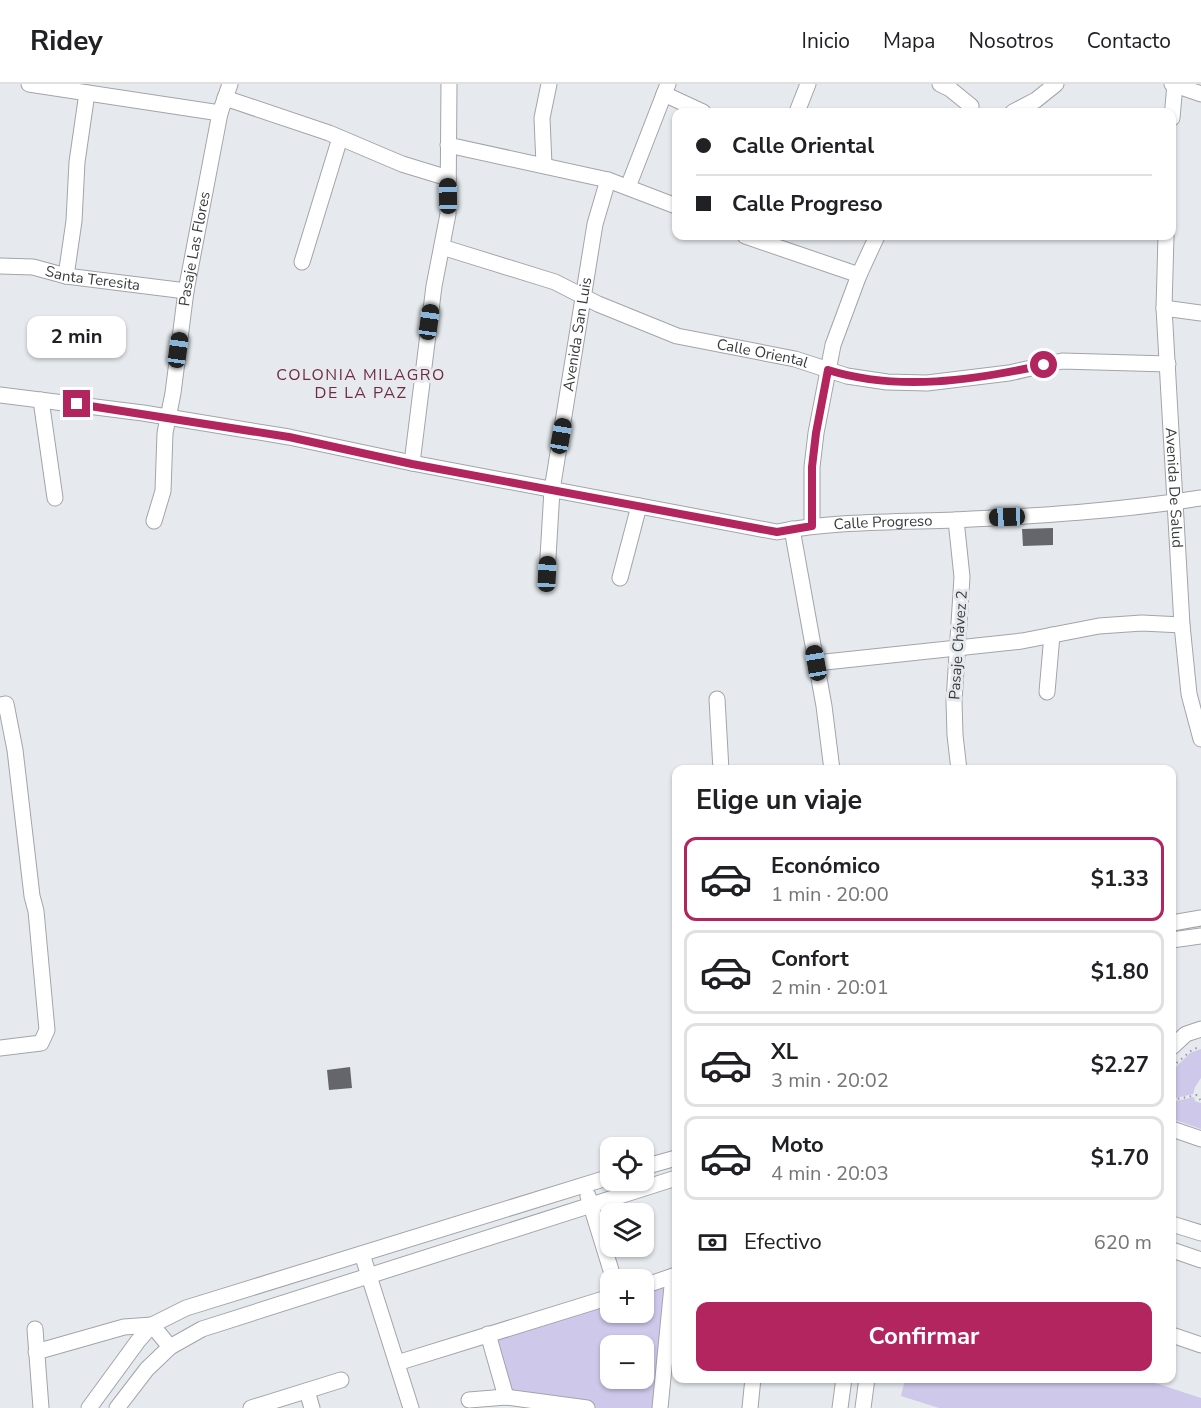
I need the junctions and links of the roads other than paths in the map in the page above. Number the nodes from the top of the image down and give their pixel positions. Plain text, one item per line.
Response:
1 (29, 84) edge
2 (449, 84) edge
3 (549, 84) edge
4 (808, 84) edge
5 (940, 84) edge
6 (1056, 84) edge
7 (1174, 84) edge
8 (666, 89) edge
9 (227, 91) edge
10 (87, 93) junction
11 (1201, 94) edge
12 (1038, 106) edge
13 (697, 108) edge
14 (799, 108) edge
15 (971, 108) edge
16 (1173, 108) edge
17 (220, 113) junction
18 (340, 138) junction
19 (448, 145) junction
20 (544, 165) junction
21 (448, 178) junction
22 (608, 180) junction
23 (628, 187) junction
24 (672, 204) edge
25 (758, 240) edge
26 (875, 240) edge
27 (1166, 240) edge
28 (442, 247) junction
29 (302, 262) dead end
30 (0, 266) edge
31 (859, 275) junction
32 (66, 276) junction
33 (186, 291) junction
34 (584, 297) junction
35 (1164, 308) junction
36 (1201, 313) edge
37 (1168, 364) junction
38 (828, 370) junction
39 (0, 395) edge
40 (41, 400) junction
41 (168, 417) junction
42 (412, 464) junction
43 (552, 490) junction
44 (55, 498) dead end
45 (1201, 498) edge
46 (1176, 502) junction
47 (639, 506) junction
48 (956, 520) junction
49 (154, 521) dead end
50 (812, 526) junction
51 (792, 529) junction
52 (547, 574) dead end
53 (620, 578) dead end
54 (1182, 625) junction
55 (1052, 635) junction
56 (958, 649) junction
57 (816, 663) junction
58 (1047, 692) dead end
59 (717, 699) dead end
60 (0, 705) edge
61 (1201, 739) edge
62 (721, 765) edge
63 (831, 765) edge
64 (958, 765) edge
65 (1201, 918) edge
66 (1176, 922) edge
67 (1201, 936) edge
68 (1176, 939) edge
69 (1201, 1029) edge
70 (1176, 1043) edge
71 (0, 1048) edge
72 (1176, 1131) edge
73 (1201, 1139) edge
74 (672, 1159) edge
75 (654, 1164) edge
76 (672, 1179) edge
77 (600, 1180) edge
78 (584, 1184) junction
79 (591, 1205) junction
80 (1176, 1225) edge
81 (1201, 1233) edge
82 (1176, 1251) edge
83 (362, 1254) junction
84 (1201, 1260) edge
85 (611, 1269) edge
86 (369, 1276) junction
87 (672, 1276) edge
88 (654, 1282) edge
89 (600, 1300) edge
90 (672, 1302) edge
91 (152, 1325) junction
92 (35, 1329) dead end
93 (488, 1334) junction
94 (1176, 1336) edge
95 (1201, 1345) edge
96 (170, 1347) junction
97 (36, 1352) junction
98 (397, 1363) junction
99 (341, 1380) dead end
100 (752, 1383) edge
101 (843, 1383) edge
102 (866, 1383) edge
103 (307, 1391) junction
104 (506, 1397) junction
105 (469, 1400) dead end
106 (41, 1408) edge
107 (89, 1408) edge
108 (117, 1408) edge
109 (251, 1408) edge
110 (312, 1408) edge
111 (411, 1408) edge
112 (587, 1408) edge
113 (660, 1408) edge
114 (750, 1408) edge
115 (840, 1408) edge
116 (863, 1408) edge

1 - 10 street
2 - 19 street
3 - 20 street
4 - 14 street
5 - 15 street
6 - 12 street
7 - 11 street
7 - 16 street
8 - 13 street
8 - 23 street
9 - 17 street, Pasaje Las Flores
9 - 18 street
10 - 17 street
10 - 32 street
17 - 33 street, Pasaje Las Flores
18 - 21 street
18 - 29 street
19 - 20 street
19 - 21 street
20 - 22 street
21 - 28 street
22 - 23 street
22 - 34 street, Avenida San Luis
23 - 24 street
25 - 31 street
26 - 31 street
27 - 35 street, Avenida De Salud
28 - 34 street, Calle Oriental
28 - 42 street
30 - 32 street, Santa Teresita
31 - 38 street
32 - 33 street, Santa Teresita
33 - 41 street, Pasaje Las Flores
34 - 38 street, Calle Oriental
34 - 43 street, Avenida San Luis
35 - 36 street
35 - 37 street, Avenida De Salud
37 - 38 street, Calle Oriental
37 - 46 street, Avenida De Salud
38 - 50 street
39 - 40 street, Calle Progreso
40 - 41 street, Calle Progreso
40 - 44 street
41 - 42 street, Calle Progreso
41 - 49 street, Pasaje Las Flores
42 - 43 street, Calle Progreso
43 - 47 street, Calle Progreso
43 - 52 street, Avenida San Luis
45 - 46 street, Calle Progreso
46 - 48 street, Calle Progreso
46 - 54 street, Avenida De Salud
47 - 51 street, Calle Progreso
47 - 53 street
48 - 50 street, Calle Progreso
48 - 56 street, Pasaje Chávez 2
50 - 51 street, Calle Progreso
51 - 57 street
54 - 55 street
54 - 61 street, Avenida De Salud
55 - 56 street
55 - 58 street
56 - 57 street
56 - 64 street, Pasaje Chávez 2
57 - 63 street
59 - 62 street
60 - 71 street
65 - 66 street
67 - 68 street
69 - 70 street
72 - 73 street
74 - 75 street
76 - 79 street
77 - 78 street
78 - 79 street
78 - 83 street
79 - 85 street
79 - 86 street
80 - 81 street
82 - 84 street
83 - 86 street
83 - 91 street
86 - 96 street
86 - 98 street
87 - 88 street
89 - 93 street
90 - 113 street
91 - 96 street
91 - 97 street
91 - 107 street
92 - 97 street
93 - 98 street
93 - 104 street
94 - 95 street
96 - 108 street
97 - 106 street
98 - 111 street
99 - 103 street
100 - 114 street
101 - 115 street
102 - 116 street
103 - 109 street
103 - 110 street
104 - 105 street
104 - 112 street

